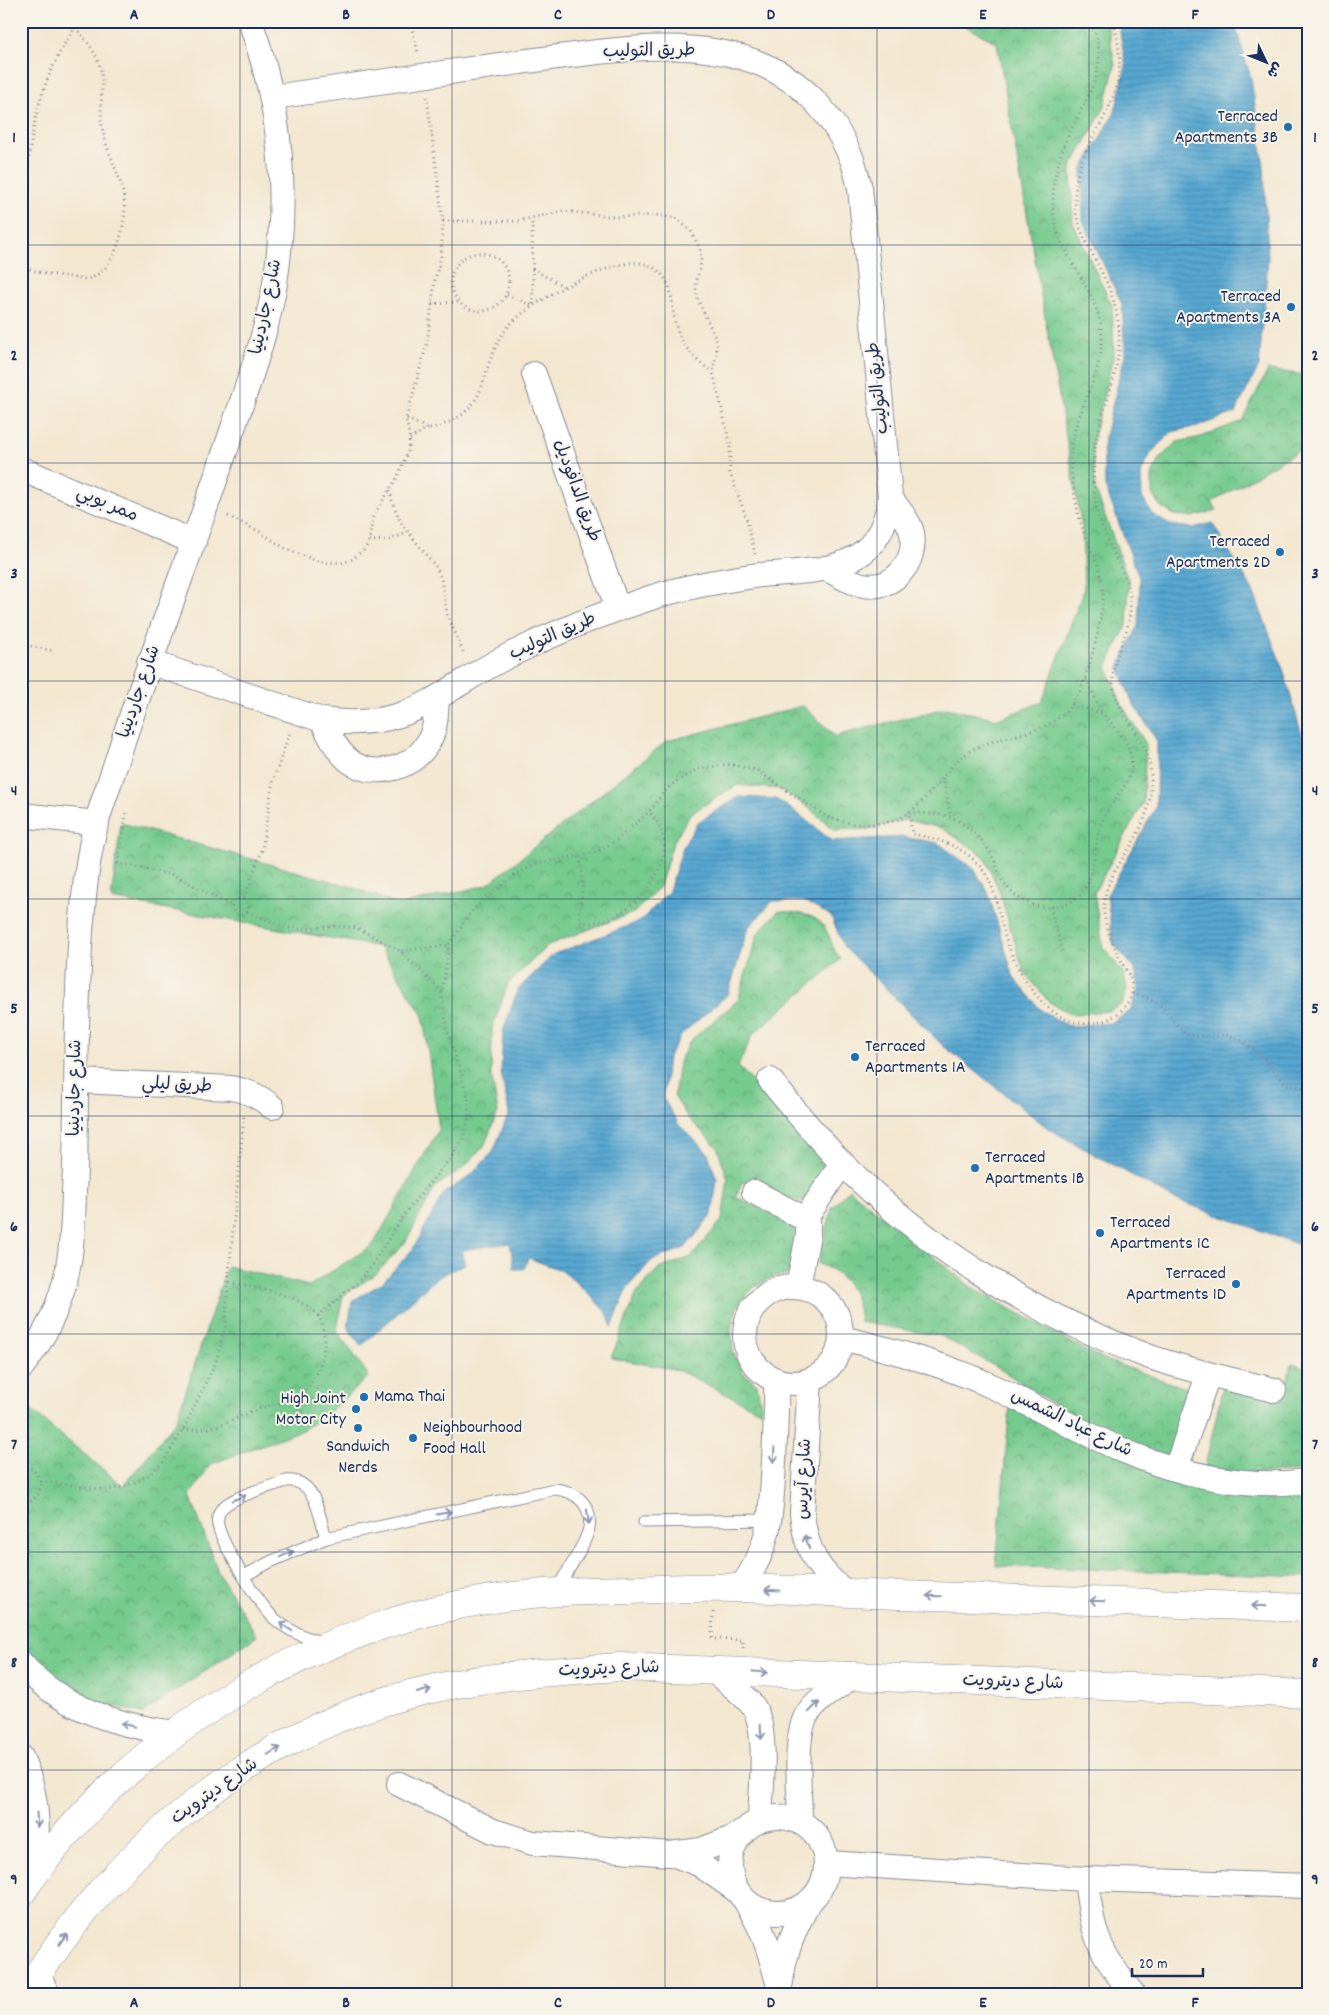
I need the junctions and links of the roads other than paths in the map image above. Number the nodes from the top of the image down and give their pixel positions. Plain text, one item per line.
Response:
1 (250, 21) edge
2 (273, 97) junction
3 (534, 374) dead end
4 (21, 468) edge
5 (890, 497) junction
6 (194, 542) junction
7 (825, 568) junction
8 (618, 609) junction
9 (149, 662) junction
10 (437, 699) junction
11 (322, 720) junction
12 (21, 815) edge
13 (96, 823) junction
14 (770, 1080) dead end
15 (78, 1081) junction
16 (272, 1107) dead end
17 (848, 1169) junction
18 (754, 1192) dead end
19 (807, 1228) junction
20 (798, 1287) junction
21 (841, 1338) junction
22 (21, 1368) edge
23 (1208, 1374) junction
24 (776, 1380) junction
25 (810, 1380) junction
26 (1274, 1390) dead end
27 (1176, 1469) junction
28 (1308, 1481) edge
29 (770, 1520) junction
30 (644, 1522) dead end
31 (326, 1538) junction
32 (244, 1576) junction
33 (734, 1588) junction
34 (555, 1592) junction
35 (847, 1593) junction
36 (1308, 1608) edge
37 (331, 1645) junction
38 (21, 1663) edge
39 (711, 1669) junction
40 (853, 1676) junction
41 (1308, 1694) edge
42 (176, 1733) junction
43 (21, 1757) edge
44 (399, 1784) dead end
45 (800, 1821) junction
46 (752, 1825) junction
47 (670, 1854) junction
48 (827, 1863) junction
49 (1086, 1879) junction
50 (27, 1885) edge
51 (1308, 1886) edge
52 (741, 1896) junction
53 (810, 1901) junction
54 (42, 1968) junction
55 (781, 1993) edge
56 (26, 1994) edge
57 (55, 1994) edge
58 (1133, 1994) edge

1 - 2 street, شارع جاردينيا
2 - 5 street, طريق التوليب
2 - 6 street, شارع جاردينيا
3 - 8 street, طريق الدافوديل
4 - 6 street, ممر بوبي
5 - 7 street, طريق التوليب
5 - 7 street, طريق التوليب
6 - 9 street, شارع جاردينيا
7 - 8 street, طريق التوليب
8 - 10 street, طريق التوليب
9 - 11 street, طريق التوليب
9 - 13 street, شارع جاردينيا
10 - 11 street, طريق التوليب
10 - 11 street
12 - 13 street
13 - 15 street, شارع جاردينيا
14 - 17 street
15 - 16 street, طريق ليلي
15 - 22 street, شارع جاردينيا
17 - 19 street
17 - 23 street
18 - 19 street
19 - 20 street
20 - 21 street
20 - 24 street
21 - 25 street
21 - 27 street, شارع عباد الشمس
23 - 26 street
23 - 27 street
24 - 25 street
24 -> 29 street, شارع آيرس
35 -> 25 street, شارع آيرس
27 - 28 street, شارع عباد الشمس
29 - 30 lane
29 - 33 street, شارع آيرس
32 -> 31 lane
32 -> 31 lane
31 -> 34 lane
37 -> 32 lane
33 - 34 street
35 -> 33 street
34 - 37 street
36 -> 35 street
37 - 42 street
42 -> 38 street
39 -> 40 street, شارع ديترويت
39 -> 46 street
54 -> 39 street, شارع ديترويت
40 - 41 street, شارع ديترويت
45 -> 40 street
42 - 50 street
43 -> 50 street
44 - 47 street
45 - 46 street
45 - 48 street
46 - 47 street
46 - 52 street
47 - 52 street
48 - 49 street
48 - 53 street
49 - 51 street
49 - 58 street
52 - 53 street
52 - 55 street
53 - 55 street
54 - 56 street, شارع ديترويت
54 - 57 lane

